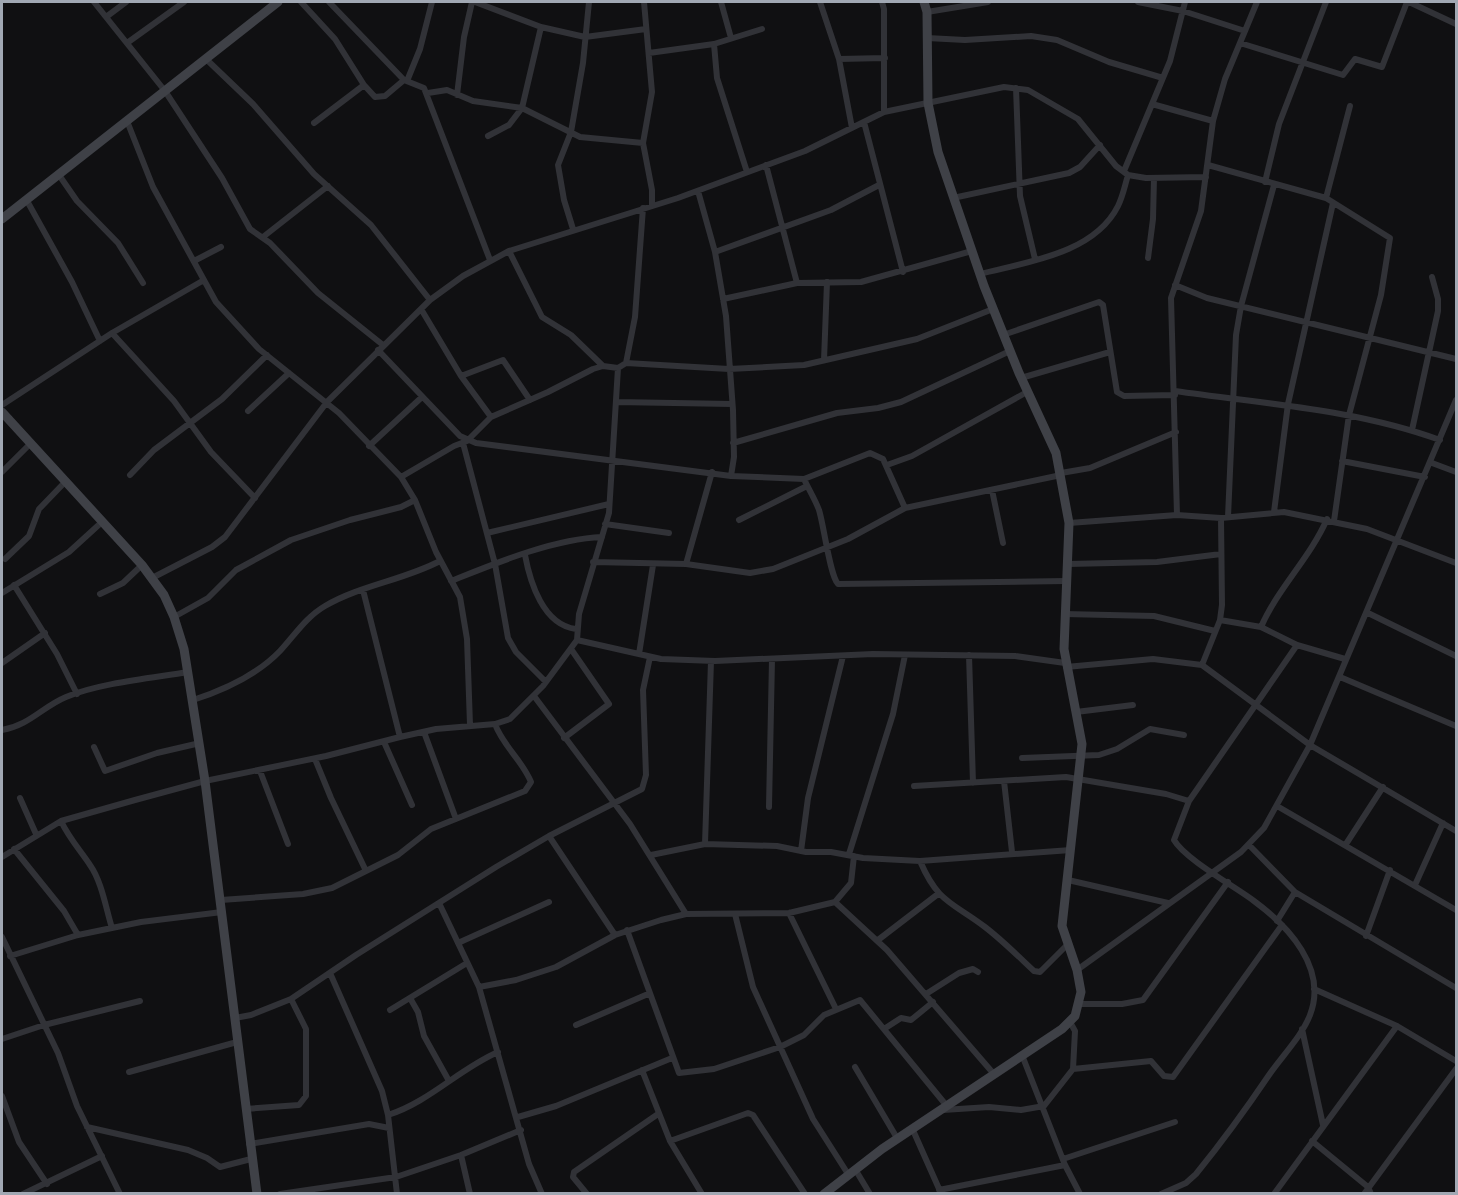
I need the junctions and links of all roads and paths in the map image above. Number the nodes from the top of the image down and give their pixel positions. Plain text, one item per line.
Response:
1 (94, 2) edge
2 (126, 2) edge
3 (184, 2) edge
4 (278, 2) edge
5 (301, 2) edge
6 (329, 2) edge
7 (432, 2) edge
8 (473, 2) edge
9 (589, 2) edge
10 (644, 2) edge
11 (721, 2) edge
12 (820, 2) edge
13 (882, 2) edge
14 (924, 2) edge
15 (988, 2) edge
16 (1138, 2) edge
17 (1185, 2) edge
18 (1257, 2) edge
19 (1326, 2) edge
20 (1408, 2) edge
21 (1183, 11) junction
22 (927, 12) junction
23 (106, 17) junction
24 (1456, 24) edge
25 (542, 27) junction
26 (646, 29) junction
27 (762, 29) dead end
28 (1245, 31) junction
29 (585, 37) junction
30 (731, 38) junction
31 (927, 38) junction
32 (1240, 42) junction
33 (127, 43) junction
34 (714, 44) junction
35 (649, 53) junction
36 (885, 57) junction
37 (206, 59) junction
38 (839, 59) junction
39 (1304, 64) junction
40 (1163, 78) junction
41 (405, 80) junction
42 (364, 85) junction
43 (1016, 88) junction
44 (165, 91) junction
45 (428, 93) junction
46 (458, 95) junction
47 (928, 104) junction
48 (1152, 104) junction
49 (1350, 106) dead end
50 (522, 108) junction
51 (884, 112) junction
52 (1213, 121) junction
53 (127, 122) junction
54 (864, 122) junction
55 (314, 123) dead end
56 (852, 128) junction
57 (571, 132) junction
58 (488, 136) dead end
59 (643, 143) junction
60 (1100, 145) junction
61 (766, 165) junction
62 (1208, 165) junction
63 (747, 172) junction
64 (1126, 173) junction
65 (59, 175) junction
66 (1206, 177) junction
67 (1154, 178) junction
68 (1265, 182) junction
69 (1021, 183) junction
70 (1274, 185) junction
71 (328, 186) junction
72 (879, 186) junction
73 (698, 191) junction
74 (953, 198) junction
75 (1326, 198) junction
76 (26, 199) junction
77 (1333, 203) junction
78 (652, 205) junction
79 (643, 208) junction
80 (2, 219) edge
81 (573, 229) junction
82 (784, 229) junction
83 (263, 237) junction
84 (221, 247) dead end
85 (509, 251) junction
86 (972, 251) junction
87 (715, 252) junction
88 (1148, 258) dead end
89 (490, 260) junction
90 (1035, 260) junction
91 (194, 261) junction
92 (903, 272) junction
93 (980, 274) junction
94 (1432, 277) dead end
95 (204, 280) junction
96 (826, 282) junction
97 (143, 283) dead end
98 (796, 283) junction
99 (1175, 285) junction
100 (723, 299) junction
101 (430, 300) junction
102 (1241, 306) junction
103 (421, 309) junction
104 (993, 309) junction
105 (1306, 321) junction
106 (111, 333) junction
107 (1004, 335) junction
108 (1371, 337) junction
109 (100, 341) junction
110 (381, 347) junction
111 (1010, 351) junction
112 (1110, 352) junction
113 (1430, 354) junction
114 (267, 355) junction
115 (1456, 359) edge
116 (824, 360) junction
117 (626, 363) junction
118 (603, 366) junction
119 (618, 368) junction
120 (729, 369) junction
121 (289, 373) junction
122 (460, 376) junction
123 (1021, 378) junction
124 (1027, 392) junction
125 (1175, 393) junction
126 (423, 397) junction
127 (1232, 399) junction
128 (530, 400) junction
129 (1456, 400) edge
130 (327, 402) junction
131 (616, 402) junction
132 (732, 404) junction
133 (1288, 404) junction
134 (2, 405) edge
135 (248, 411) dead end
136 (2, 412) edge
137 (1349, 415) junction
138 (491, 417) junction
139 (189, 424) junction
140 (1412, 430) junction
141 (1176, 432) junction
142 (1440, 440) junction
143 (465, 442) junction
144 (31, 443) junction
145 (734, 443) junction
146 (369, 446) junction
147 (613, 461) junction
148 (1342, 461) junction
149 (1432, 463) junction
150 (886, 465) junction
151 (2, 472) edge
152 (712, 472) junction
153 (1456, 472) edge
154 (1061, 474) junction
155 (130, 475) dead end
156 (731, 476) junction
157 (401, 477) junction
158 (1425, 477) junction
159 (804, 479) junction
160 (66, 481) junction
161 (807, 486) junction
162 (992, 490) junction
163 (255, 498) junction
164 (415, 500) junction
165 (609, 504) junction
166 (905, 508) junction
167 (1274, 512) junction
168 (1177, 515) junction
169 (1225, 517) junction
170 (739, 520) dead end
171 (1331, 520) junction
172 (104, 521) junction
173 (1069, 523) junction
174 (605, 524) junction
175 (487, 533) junction
176 (669, 533) dead end
177 (602, 537) junction
178 (1397, 541) junction
179 (1003, 543) dead end
180 (829, 547) junction
181 (1221, 554) junction
182 (525, 555) junction
183 (5, 559) dead end
184 (440, 561) junction
185 (593, 562) junction
186 (1456, 563) edge
187 (495, 564) junction
188 (686, 564) junction
189 (1068, 564) junction
190 (142, 565) junction
191 (653, 565) junction
192 (152, 578) junction
193 (451, 581) junction
194 (1066, 581) junction
195 (14, 585) junction
196 (363, 590) junction
197 (2, 592) edge
198 (100, 594) dead end
199 (1368, 613) junction
200 (1064, 614) junction
201 (174, 617) junction
202 (1220, 620) junction
203 (1261, 627) junction
204 (576, 629) junction
205 (1215, 631) junction
206 (45, 633) junction
207 (577, 640) junction
208 (1297, 645) junction
209 (572, 649) junction
210 (639, 654) junction
211 (905, 655) junction
212 (969, 655) junction
213 (843, 656) junction
214 (1456, 656) edge
215 (650, 657) junction
216 (772, 659) junction
217 (1344, 659) junction
218 (711, 661) junction
219 (2, 663) edge
220 (1065, 665) junction
221 (1202, 665) junction
222 (188, 672) junction
223 (1341, 677) junction
224 (546, 682) junction
225 (77, 694) junction
226 (534, 696) junction
227 (193, 700) junction
228 (1256, 704) junction
229 (1133, 705) dead end
230 (1076, 712) junction
231 (495, 724) junction
232 (470, 725) junction
233 (1456, 726) edge
234 (2, 730) edge
235 (424, 732) junction
236 (1184, 735) dead end
237 (400, 737) junction
238 (564, 738) junction
239 (384, 742) junction
240 (200, 743) junction
241 (1310, 745) junction
242 (94, 747) dead end
243 (1081, 756) junction
244 (1022, 758) dead end
245 (315, 759) junction
246 (260, 771) junction
247 (1078, 778) junction
248 (205, 781) junction
249 (1004, 781) junction
250 (973, 783) junction
251 (914, 786) dead end
252 (1383, 787) junction
253 (20, 798) dead end
254 (1189, 801) junction
255 (614, 803) junction
256 (412, 805) dead end
257 (1277, 806) junction
258 (769, 807) dead end
259 (456, 819) junction
260 (61, 821) junction
261 (1443, 823) junction
262 (1456, 831) edge
263 (36, 834) junction
264 (549, 836) junction
265 (288, 843) dead end
266 (705, 844) junction
267 (1346, 844) junction
268 (1250, 845) junction
269 (14, 849) junction
270 (1071, 850) junction
271 (801, 851) junction
272 (1012, 852) junction
273 (651, 855) junction
274 (852, 855) junction
275 (2, 857) edge
276 (920, 861) junction
277 (1390, 870) junction
278 (366, 871) junction
279 (1211, 872) junction
280 (1068, 880) junction
281 (1228, 882) junction
282 (1415, 885) junction
283 (1295, 892) junction
284 (938, 894) junction
285 (221, 900) junction
286 (549, 902) dead end
287 (835, 902) junction
288 (439, 903) junction
289 (1168, 903) junction
290 (1456, 910) edge
291 (222, 912) junction
292 (789, 913) junction
293 (686, 914) junction
294 (735, 914) junction
295 (1279, 923) junction
296 (112, 928) junction
297 (627, 930) junction
298 (78, 935) junction
299 (615, 935) junction
300 (1366, 936) junction
301 (2, 937) edge
302 (878, 940) junction
303 (458, 943) junction
304 (1067, 945) junction
305 (10, 956) junction
306 (467, 963) junction
307 (1077, 970) junction
308 (978, 972) dead end
309 (330, 973) junction
310 (479, 987) junction
311 (1456, 988) edge
312 (1314, 989) junction
313 (648, 994) junction
314 (926, 994) junction
315 (410, 998) junction
316 (291, 999) junction
317 (140, 1001) dead end
318 (933, 1002) junction
319 (1080, 1004) junction
320 (836, 1009) junction
321 (390, 1010) dead end
322 (235, 1018) junction
323 (1070, 1022) junction
324 (44, 1025) junction
325 (576, 1025) dead end
326 (1397, 1026) junction
327 (884, 1029) junction
328 (1302, 1029) junction
329 (2, 1039) edge
330 (237, 1042) junction
331 (780, 1047) junction
332 (498, 1052) junction
333 (1022, 1055) junction
334 (672, 1058) junction
335 (1456, 1061) edge
336 (855, 1067) dead end
337 (1073, 1069) junction
338 (1456, 1069) edge
339 (642, 1070) junction
340 (129, 1072) dead end
341 (993, 1072) junction
342 (449, 1081) junction
343 (2, 1096) edge
344 (1044, 1106) junction
345 (942, 1107) junction
346 (245, 1109) junction
347 (388, 1114) junction
348 (658, 1114) junction
349 (518, 1117) junction
350 (1175, 1122) dead end
351 (1323, 1125) junction
352 (87, 1127) junction
353 (389, 1128) junction
354 (912, 1128) junction
355 (521, 1130) junction
356 (897, 1138) junction
357 (670, 1141) junction
358 (1312, 1142) junction
359 (249, 1144) junction
360 (461, 1155) junction
361 (102, 1156) junction
362 (251, 1159) junction
363 (1064, 1162) junction
364 (851, 1172) junction
365 (396, 1177) junction
366 (47, 1184) junction
367 (940, 1192) edge
368 (1368, 1192) edge
369 (23, 1194) edge
370 (120, 1194) edge
371 (256, 1194) edge
372 (280, 1194) edge
373 (397, 1194) edge
374 (470, 1194) edge
375 (542, 1194) edge
376 (587, 1194) edge
377 (702, 1194) edge
378 (805, 1194) edge
379 (824, 1194) edge
380 (870, 1194) edge
381 (1080, 1194) edge
382 (1161, 1194) edge
383 (1274, 1194) edge

1 - 23 street
2 - 23 street
3 - 33 street
4 - 37 street
5 - 42 street
6 - 41 street
7 - 41 street
8 - 25 street
8 - 46 street
9 - 29 street
10 - 26 street
11 - 30 street
12 - 38 street
13 - 36 street
14 - 22 street
15 - 22 street
16 - 21 street
17 - 21 street
18 - 28 street
19 - 39 street
20 - 24 street
20 - 39 street
21 - 28 street
21 - 40 street
22 - 31 street
23 - 33 street
25 - 29 street
25 - 50 street
26 - 29 street
26 - 35 street
27 - 30 street
28 - 32 street
29 - 57 street
30 - 34 street
31 - 40 street
31 - 47 street
32 - 39 street
32 - 52 street
33 - 44 street
34 - 35 street
34 - 63 street
35 - 59 street
36 - 38 street
36 - 51 street
37 - 44 street
37 - 71 street
38 - 56 street
39 - 68 street
40 - 48 street
41 - 42 street
41 - 45 street
42 - 55 street
43 - 47 street
43 - 60 street
43 - 69 street
44 - 53 street
44 - 83 street
45 - 46 street
45 - 89 street
46 - 50 street
47 - 51 street
47 - 74 street
48 - 52 street
48 - 64 street
49 - 75 street
50 - 57 street
50 - 58 street
51 - 54 street
52 - 62 street
53 - 65 street
53 - 91 street
54 - 56 street
54 - 72 street
56 - 61 street
57 - 59 street
57 - 81 street
59 - 78 street
60 - 64 street
60 - 69 street
61 - 63 street
61 - 82 street
62 - 66 street
62 - 68 street
63 - 73 street
64 - 67 street
64 - 90 street
65 - 76 street
65 - 97 street
66 - 67 street
66 - 99 street
67 - 88 street
68 - 70 street
69 - 74 street
69 - 90 street
70 - 75 street
70 - 102 street
71 - 83 street
71 - 101 street
72 - 82 street
72 - 92 street
73 - 78 street
73 - 87 street
74 - 86 street
75 - 77 street
76 - 80 street
76 - 109 street
77 - 105 street
77 - 108 street
78 - 79 street
79 - 81 street
79 - 117 street
81 - 85 street
82 - 87 street
82 - 98 street
83 - 110 street
84 - 91 street
85 - 89 street
85 - 118 street
86 - 92 street
86 - 93 street
87 - 100 street
89 - 101 street
90 - 93 street
91 - 95 street
92 - 96 street
93 - 104 street
94 - 113 street
95 - 106 street
95 - 114 street
96 - 98 street
96 - 116 street
98 - 100 street
99 - 102 street
99 - 125 street
100 - 120 street
101 - 103 street
102 - 105 street
102 - 127 street
103 - 110 street
103 - 122 street
104 - 107 street
104 - 116 street
105 - 108 street
105 - 133 street
106 - 109 street
106 - 139 street
107 - 111 street
107 - 112 street
108 - 113 street
108 - 137 street
109 - 134 street
110 - 126 street
110 - 130 street
111 - 123 street
111 - 145 street
112 - 123 street
112 - 125 street
113 - 115 street
113 - 140 street
114 - 121 street
114 - 139 street
116 - 120 street
117 - 119 street
117 - 120 street
118 - 119 street
118 - 128 street
119 - 131 street
120 - 132 street
121 - 130 street
121 - 135 street
122 - 128 street
122 - 138 street
123 - 124 street
124 - 150 street
124 - 154 street
125 - 127 street
125 - 141 street
126 - 143 street
126 - 146 street
127 - 133 street
127 - 169 street
128 - 138 street
129 - 142 street
130 - 146 street
130 - 163 street
131 - 132 street
131 - 147 street
132 - 145 street
133 - 137 street
133 - 167 street
136 - 144 street
137 - 140 street
137 - 148 street
138 - 143 street
139 - 155 street
139 - 163 street
140 - 142 street
141 - 154 street
141 - 168 street
142 - 149 street
143 - 147 street
143 - 157 street
143 - 175 street
144 - 151 street
144 - 160 street
145 - 156 street
146 - 157 street
147 - 152 street
147 - 165 street
148 - 158 street
148 - 171 street
149 - 153 street
149 - 158 street
150 - 159 street
150 - 166 street
152 - 156 street
152 - 188 street
154 - 162 street
154 - 173 street
156 - 159 street
157 - 164 street
158 - 178 street
159 - 161 street
160 - 172 street
160 - 183 street
161 - 170 street
161 - 180 street
162 - 166 street
162 - 179 street
163 - 192 street
164 - 184 street
164 - 201 street
165 - 174 street
165 - 175 street
166 - 180 street
167 - 169 street
167 - 171 street
168 - 169 street
168 - 173 street
169 - 181 street
171 - 178 street
171 - 203 street
172 - 190 street
172 - 195 street
173 - 189 street
174 - 176 street
174 - 177 street
175 - 187 street
177 - 182 street
177 - 185 street
178 - 186 street
178 - 199 street
180 - 188 street
180 - 194 street
181 - 189 street
181 - 202 street
182 - 187 street
182 - 204 street
184 - 193 street
184 - 196 street
185 - 191 street
185 - 204 street
187 - 193 street
187 - 224 street
188 - 191 street
189 - 194 street
190 - 192 street
190 - 198 street
191 - 210 street
192 - 201 street
193 - 232 street
194 - 200 street
195 - 197 street
195 - 206 street
196 - 227 street
196 - 237 street
199 - 214 street
199 - 217 street
200 - 205 street
200 - 220 street
201 - 222 street
202 - 203 street
202 - 205 street
203 - 208 street
204 - 207 street
205 - 221 street
206 - 219 street
206 - 225 street
207 - 209 street
207 - 210 street
208 - 217 street
208 - 228 street
209 - 224 street
209 - 238 street
210 - 215 street
211 - 212 street
211 - 213 street
211 - 274 street
212 - 220 street
212 - 250 street
213 - 216 street
213 - 271 street
215 - 218 street
215 - 255 street
216 - 218 street
216 - 258 street
217 - 223 street
218 - 266 street
220 - 221 street
220 - 230 street
221 - 228 street
222 - 225 street
222 - 227 street
223 - 233 street
223 - 241 street
224 - 226 street
225 - 234 street
226 - 231 street
226 - 238 street
227 - 240 street
228 - 241 street
228 - 254 street
229 - 230 street
230 - 243 street
231 - 232 street
231 - 259 street
232 - 235 street
235 - 237 street
235 - 259 street
236 - 243 street
237 - 239 street
238 - 255 street
239 - 245 street
239 - 256 street
240 - 242 street
240 - 248 street
241 - 252 street
241 - 257 street
243 - 244 street
243 - 247 street
245 - 246 street
245 - 278 street
246 - 248 street
246 - 265 street
247 - 249 street
247 - 254 street
247 - 270 street
248 - 260 street
248 - 285 street
249 - 250 street
249 - 272 street
250 - 251 street
252 - 261 street
252 - 267 street
253 - 263 street
254 - 279 street
255 - 264 street
255 - 273 street
257 - 267 street
257 - 268 street
259 - 278 street
260 - 263 street
260 - 296 street
261 - 262 street
261 - 282 street
263 - 269 street
264 - 288 street
264 - 299 street
266 - 271 street
266 - 273 street
267 - 277 street
268 - 279 street
268 - 283 street
269 - 275 street
269 - 298 street
270 - 272 street
270 - 280 street
271 - 274 street
272 - 276 street
273 - 293 street
274 - 276 street
274 - 287 street
276 - 284 street
277 - 282 street
277 - 300 street
278 - 285 street
279 - 281 street
279 - 289 street
280 - 289 street
280 - 304 street
281 - 295 street
281 - 319 street
282 - 290 street
283 - 295 street
283 - 300 street
284 - 302 street
284 - 304 street
285 - 291 street
286 - 303 street
287 - 292 street
287 - 302 street
288 - 303 street
288 - 309 street
289 - 307 street
291 - 296 street
291 - 322 street
292 - 294 street
292 - 320 street
293 - 294 street
293 - 297 street
294 - 331 street
295 - 312 street
295 - 337 street
296 - 298 street
297 - 299 street
297 - 313 street
298 - 305 street
299 - 310 street
300 - 311 street
301 - 305 street
302 - 314 street
303 - 306 street
304 - 307 street
305 - 324 street
306 - 310 street
306 - 315 street
307 - 319 street
308 - 314 street
309 - 316 street
309 - 347 street
310 - 332 street
312 - 326 street
312 - 328 street
313 - 325 street
313 - 334 street
314 - 318 street
315 - 321 street
315 - 342 street
316 - 322 street
316 - 346 street
317 - 324 street
318 - 327 street
318 - 341 street
319 - 323 street
320 - 327 street
320 - 331 street
322 - 330 street
323 - 333 street
323 - 337 street
324 - 329 street
324 - 352 street
326 - 335 street
326 - 351 street
327 - 345 street
328 - 351 street
328 - 382 street
330 - 340 street
330 - 346 street
331 - 334 street
331 - 364 street
332 - 342 street
332 - 349 street
333 - 341 street
333 - 344 street
334 - 339 street
336 - 356 street
337 - 344 street
338 - 368 street
339 - 348 street
339 - 349 street
341 - 345 street
342 - 347 street
343 - 366 street
344 - 345 street
344 - 363 street
345 - 354 street
346 - 359 street
347 - 353 street
348 - 357 street
348 - 376 street
349 - 355 street
350 - 363 street
351 - 358 street
352 - 361 street
352 - 362 street
353 - 359 street
353 - 365 street
354 - 356 street
354 - 367 street
355 - 360 street
355 - 375 street
356 - 364 street
357 - 377 street
357 - 378 street
358 - 368 street
358 - 383 street
359 - 362 street
360 - 365 street
360 - 374 street
361 - 366 street
361 - 370 street
362 - 371 street
363 - 367 street
363 - 381 street
364 - 379 street
364 - 380 street
365 - 372 street
365 - 373 street
366 - 369 street

